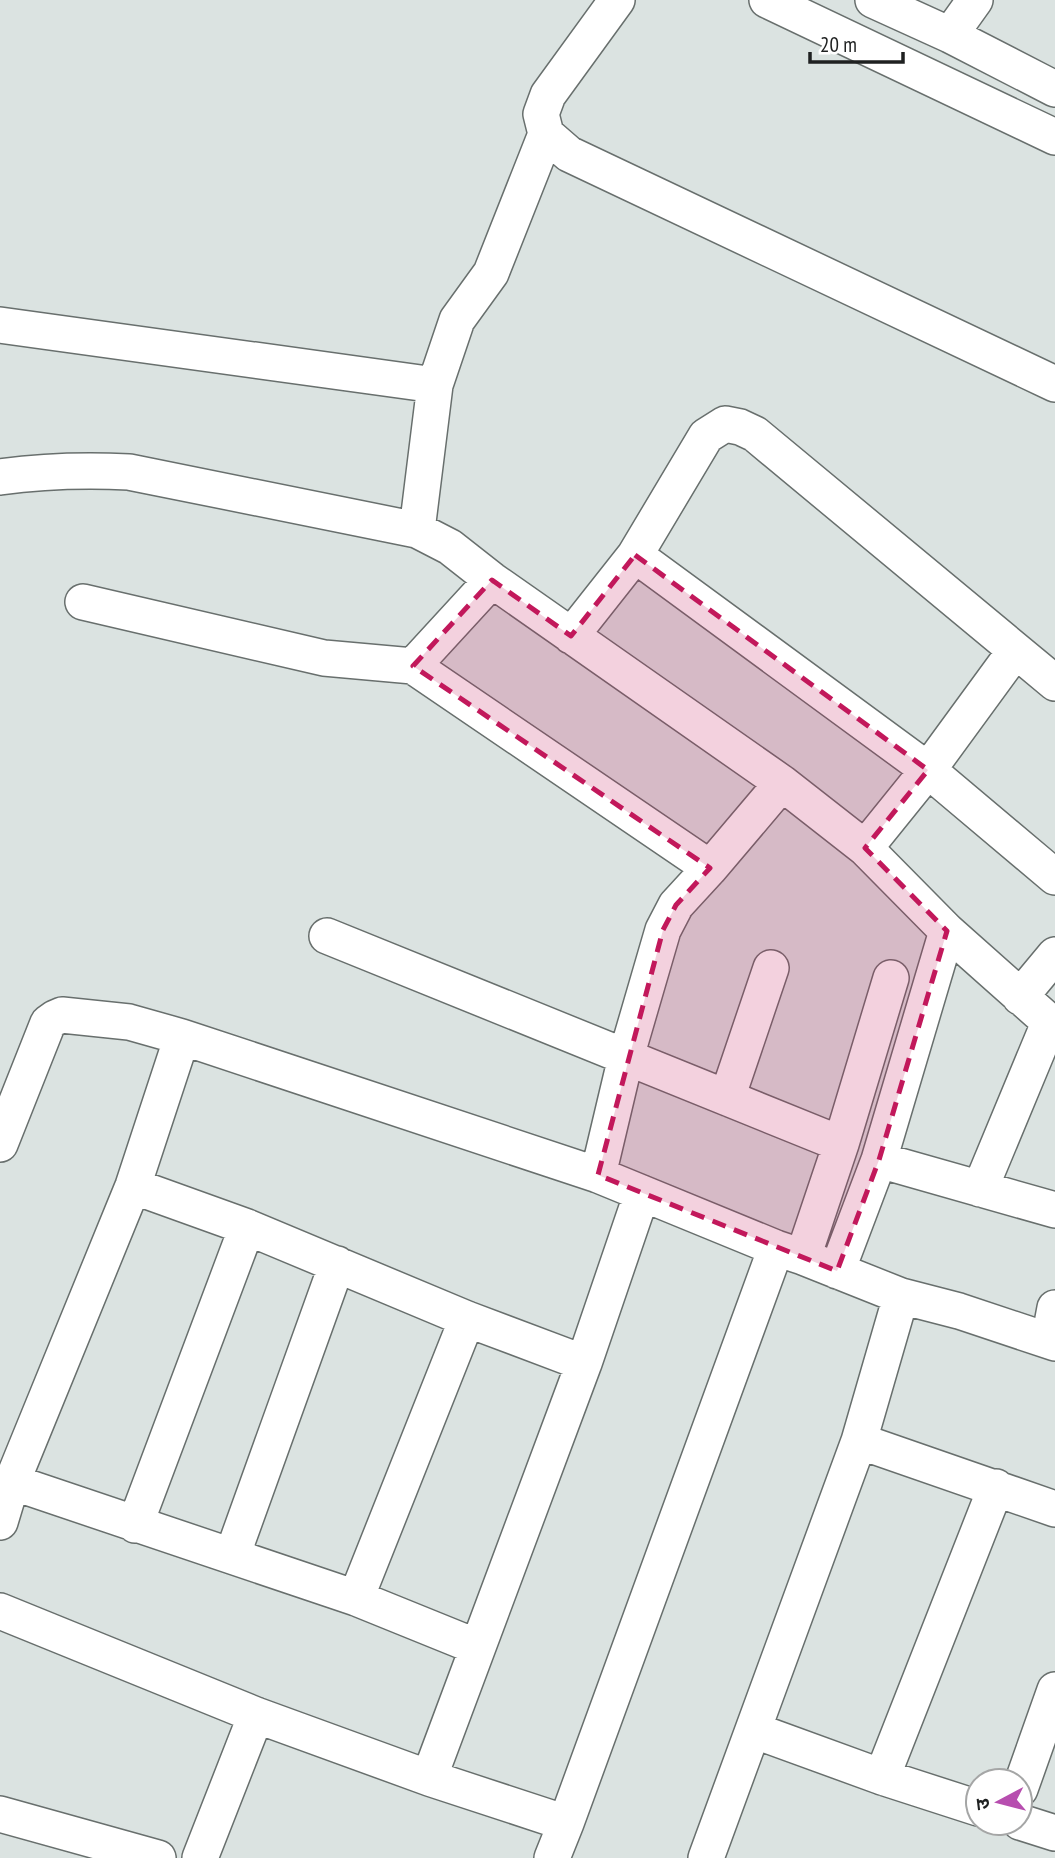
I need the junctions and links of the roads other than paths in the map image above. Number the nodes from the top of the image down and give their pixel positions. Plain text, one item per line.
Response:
1 (617, 0) edge
2 (767, 0) edge
3 (873, 0) edge
4 (975, 0) edge
5 (950, 35) junction
6 (1055, 89) edge
7 (546, 134) junction
8 (1055, 137) edge
9 (0, 325) edge
10 (1055, 384) edge
11 (435, 385) junction
12 (0, 477) edge
13 (417, 530) junction
14 (635, 555) junction
15 (485, 573) junction
16 (83, 602) dead end
17 (571, 636) junction
18 (1015, 651) junction
19 (413, 666) junction
20 (1055, 683) edge
21 (928, 770) junction
22 (782, 783) junction
23 (865, 848) junction
24 (710, 868) junction
25 (1055, 877) edge
26 (947, 931) junction
27 (327, 936) dead end
28 (1055, 955) edge
29 (771, 968) dead end
30 (891, 978) dead end
31 (1020, 997) junction
32 (1052, 1025) edge
33 (182, 1037) junction
34 (626, 1057) junction
35 (727, 1098) junction
36 (0, 1144) edge
37 (841, 1144) junction
38 (879, 1160) junction
39 (598, 1174) junction
40 (132, 1186) junction
41 (980, 1189) junction
42 (642, 1193) junction
43 (1055, 1210) edge
44 (247, 1227) junction
45 (790, 1252) junction
46 (337, 1264) junction
47 (837, 1271) junction
48 (901, 1296) junction
49 (467, 1319) junction
50 (1053, 1330) edge
51 (584, 1363) junction
52 (859, 1441) junction
53 (12, 1482) junction
54 (996, 1487) junction
55 (1055, 1509) edge
56 (0, 1522) edge
57 (135, 1525) junction
58 (232, 1556) junction
59 (356, 1598) junction
60 (0, 1611) edge
61 (477, 1647) junction
62 (1055, 1690) edge
63 (256, 1716) junction
64 (753, 1730) junction
65 (1028, 1767) edge
66 (882, 1777) junction
67 (429, 1778) junction
68 (964, 1803) edge
69 (0, 1814) edge
70 (566, 1823) junction
71 (1034, 1826) edge
72 (1055, 1833) edge
73 (159, 1858) edge
74 (200, 1858) edge
75 (552, 1858) edge
76 (706, 1858) edge

1 - 7 street
2 - 8 street
3 - 5 street
4 - 5 street
5 - 6 street
7 - 10 street
7 - 11 street
9 - 11 street
11 - 13 street
12 - 13 street
13 - 15 street
14 - 17 street
14 - 18 street
14 - 21 street
15 - 17 street
15 - 19 street
16 - 19 street
17 - 22 street
18 - 20 street
18 - 21 street
19 - 24 street
21 - 23 street
21 - 25 street
22 - 23 street
22 - 24 street
23 - 26 street
24 - 34 street
26 - 31 street
26 - 38 street
27 - 34 street
28 - 31 street
29 - 35 street
30 - 37 street
31 - 32 street
32 - 41 street
33 - 36 street
33 - 39 street
33 - 40 street
34 - 35 street
34 - 39 street
35 - 37 street
37 - 45 street
38 - 41 street
38 - 47 street
39 - 42 street
40 - 44 street
40 - 53 street
41 - 43 street
42 - 45 street
42 - 51 street
44 - 46 street
44 - 57 street
45 - 47 street
45 - 70 street
46 - 49 street
46 - 58 street
47 - 48 street
48 - 50 street
48 - 52 street
49 - 51 street
49 - 59 street
51 - 61 street
52 - 54 street
52 - 64 street
53 - 56 street
53 - 57 street
54 - 55 street
54 - 66 street
57 - 58 street
58 - 59 street
59 - 61 street
60 - 63 street
61 - 67 street
62 - 65 street
63 - 67 street
63 - 74 street
64 - 66 street
64 - 76 street
66 - 68 street
67 - 70 street
69 - 73 street
70 - 75 street
71 - 72 street

